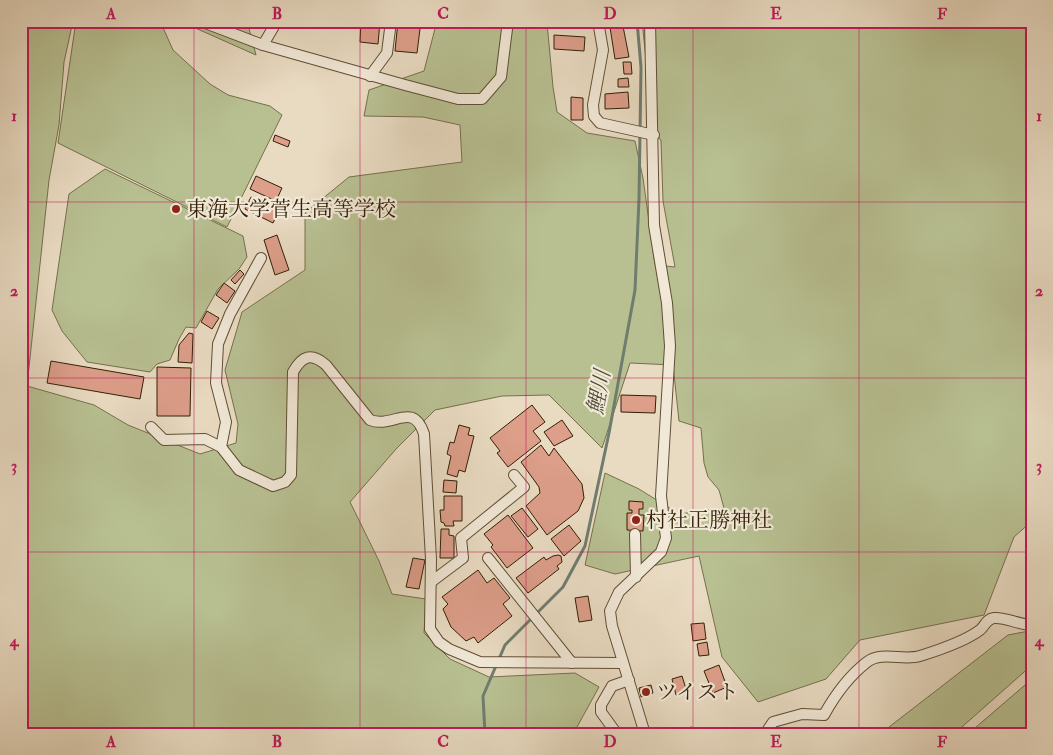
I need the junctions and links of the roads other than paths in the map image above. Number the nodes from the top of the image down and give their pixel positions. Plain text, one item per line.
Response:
1 (200, 21) edge
2 (277, 21) edge
3 (391, 21) edge
4 (508, 21) edge
5 (598, 21) edge
6 (650, 21) edge
7 (263, 45) junction
8 (370, 76) junction
9 (651, 134) junction
10 (261, 258) dead end
11 (151, 427) dead end
12 (222, 447) junction
13 (514, 475) dead end
14 (635, 534) dead end
15 (488, 558) dead end
16 (636, 576) junction
17 (430, 582) junction
18 (1032, 625) edge
19 (572, 663) junction
20 (623, 663) junction
21 (629, 680) junction
22 (617, 734) edge
23 (645, 734) edge
24 (765, 734) edge

1 - 7 street
2 - 7 street
3 - 8 street
4 - 8 street
5 - 9 street
6 - 9 street
7 - 8 street
9 - 16 street
10 - 12 street
11 - 12 street
12 - 17 street
13 - 17 street
14 - 16 street
15 - 19 street
16 - 20 street
17 - 19 street
18 - 24 street
19 - 20 street
20 - 21 street
21 - 22 street
21 - 23 street

